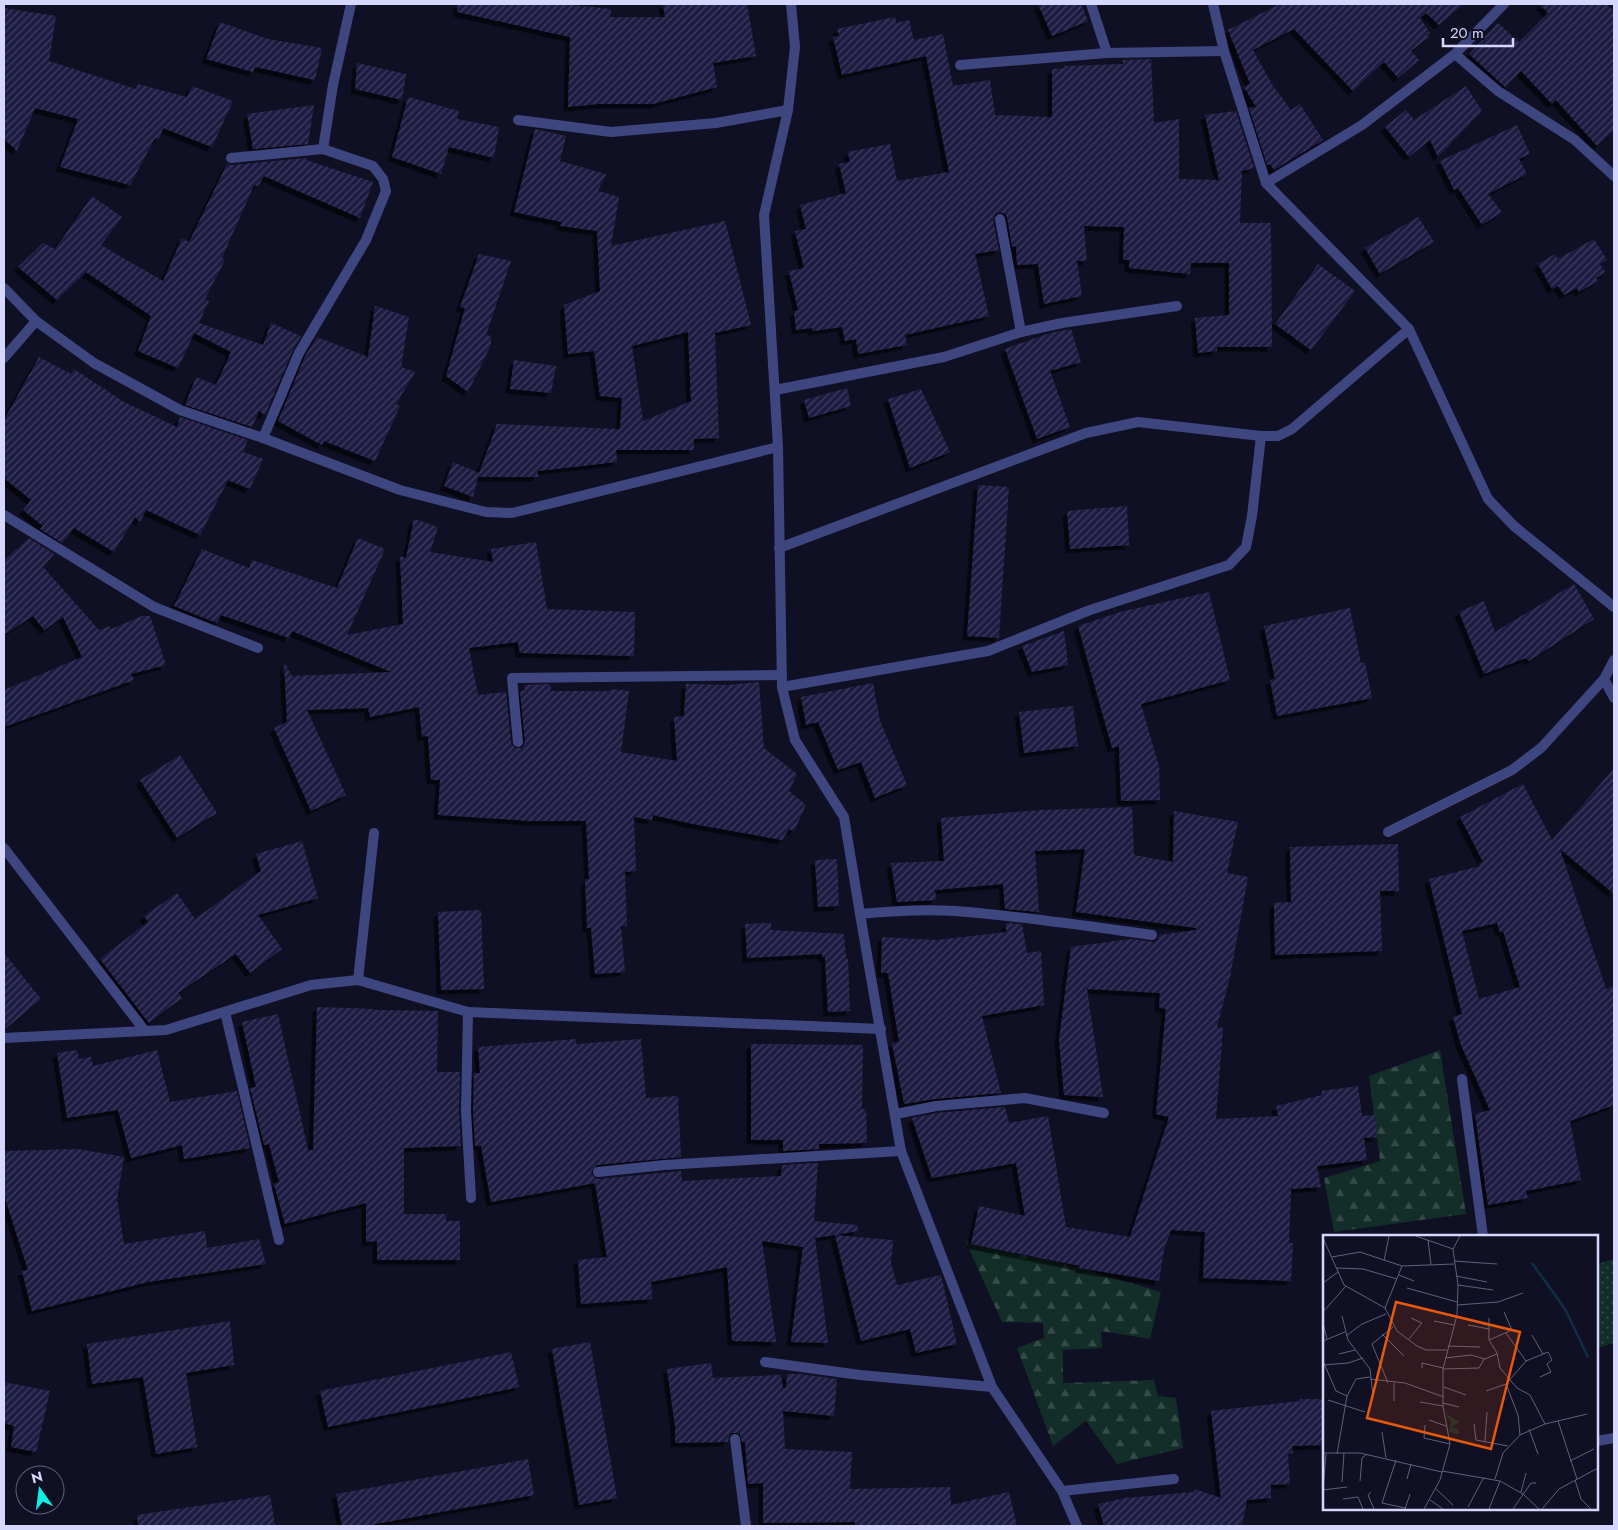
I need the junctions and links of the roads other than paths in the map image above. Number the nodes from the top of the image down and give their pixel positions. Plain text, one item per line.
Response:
1 (351, 4) edge
2 (791, 4) edge
3 (1092, 4) edge
4 (1214, 4) edge
5 (1504, 4) edge
6 (1224, 51) junction
7 (1107, 53) junction
8 (1455, 54) junction
9 (960, 65) dead end
10 (788, 110) junction
11 (518, 120) dead end
12 (323, 148) junction
13 (231, 158) dead end
14 (1614, 176) edge
15 (1266, 183) junction
16 (1000, 219) dead end
17 (4, 288) edge
18 (1177, 306) dead end
19 (36, 321) junction
20 (1409, 329) junction
21 (1021, 332) junction
22 (4, 358) edge
23 (775, 390) junction
24 (1261, 436) junction
25 (263, 438) junction
26 (778, 447) junction
27 (4, 515) edge
28 (779, 548) junction
29 (1614, 607) edge
30 (258, 648) dead end
31 (1614, 660) edge
32 (782, 675) junction
33 (1604, 679) junction
34 (782, 688) junction
35 (1614, 698) edge
36 (518, 742) dead end
37 (1388, 832) dead end
38 (374, 833) dead end
39 (4, 848) edge
40 (860, 914) junction
41 (1152, 935) dead end
42 (358, 980) junction
43 (225, 1012) junction
44 (468, 1012) junction
45 (880, 1029) junction
46 (145, 1031) junction
47 (4, 1038) edge
48 (1462, 1079) dead end
49 (1104, 1113) dead end
50 (896, 1114) junction
51 (902, 1152) junction
52 (598, 1172) dead end
53 (471, 1198) dead end
54 (1483, 1235) edge
55 (279, 1240) dead end
56 (765, 1362) dead end
57 (992, 1387) junction
58 (1614, 1438) edge
59 (734, 1439) dead end
60 (1598, 1441) edge
61 (1174, 1479) dead end
62 (1062, 1491) junction
63 (746, 1526) edge
64 (1076, 1526) edge

1 - 12 street
2 - 10 street
3 - 7 street
4 - 6 street
5 - 8 street
6 - 7 street
6 - 15 street
7 - 9 street
8 - 14 street
8 - 15 street
10 - 11 street
10 - 23 street
12 - 13 street
12 - 25 street
15 - 20 street
16 - 21 street
17 - 19 street
18 - 21 street
19 - 22 street
19 - 25 street
20 - 24 street
20 - 29 street
21 - 23 street
23 - 26 street
24 - 28 street
24 - 34 street
25 - 26 street
26 - 28 street
27 - 30 street
28 - 32 street
31 - 33 street
32 - 34 street
32 - 36 street
33 - 35 street
33 - 37 street
34 - 40 street
38 - 42 street
39 - 46 street
40 - 41 street
40 - 45 street
42 - 43 street
42 - 44 street
43 - 46 street
43 - 55 street
44 - 45 street
44 - 53 street
45 - 50 street
46 - 47 street
48 - 54 street
49 - 50 street
50 - 51 street
51 - 52 street
51 - 57 street
56 - 57 street
57 - 62 street
58 - 60 street
59 - 63 street
61 - 62 street
62 - 64 street

